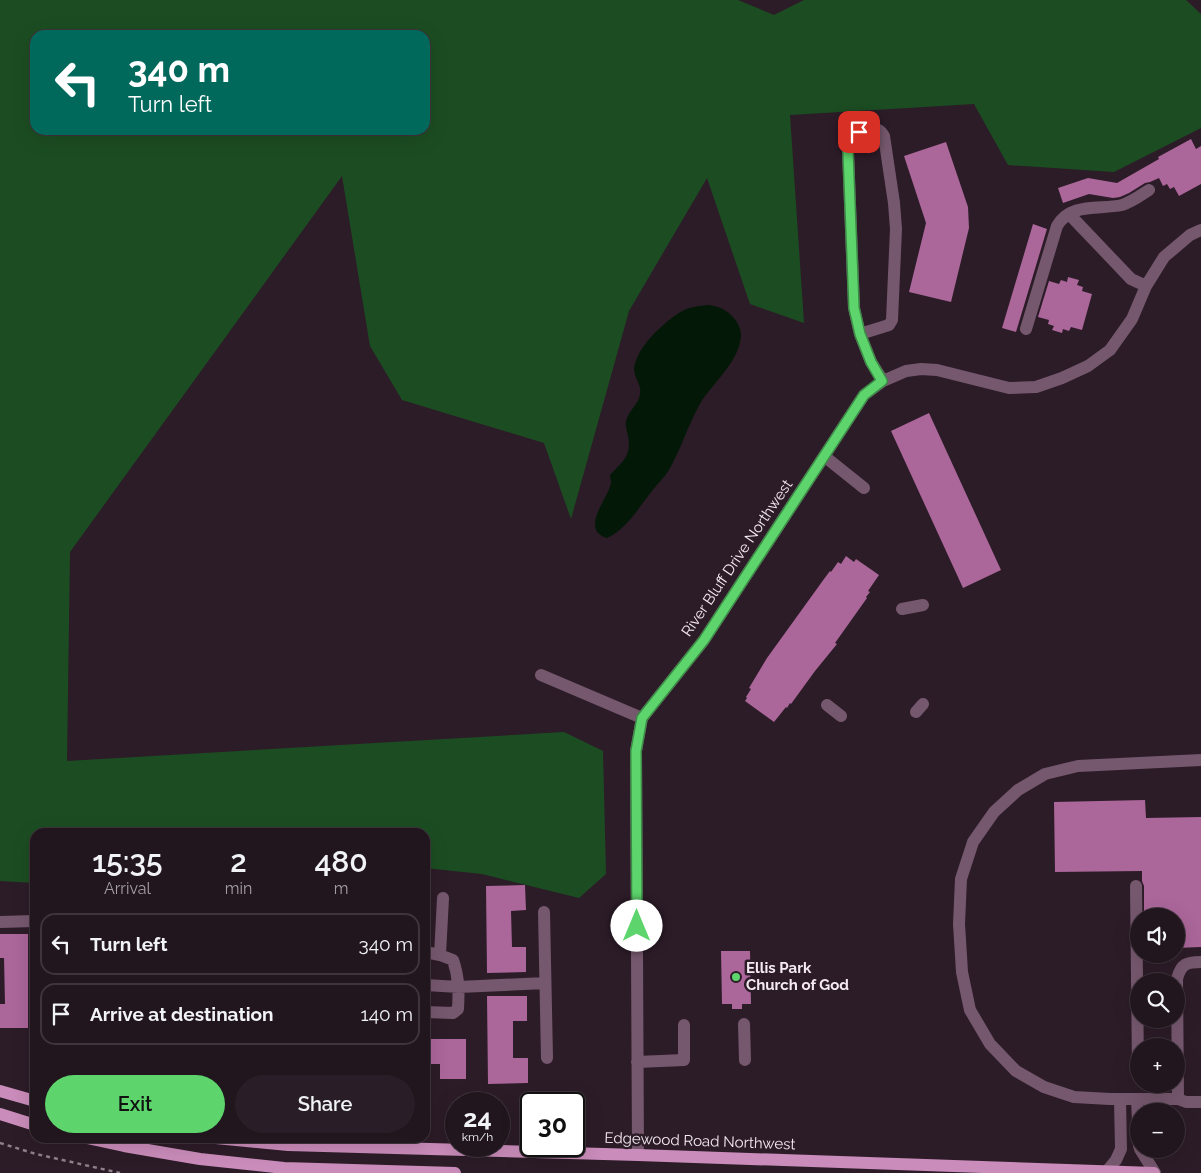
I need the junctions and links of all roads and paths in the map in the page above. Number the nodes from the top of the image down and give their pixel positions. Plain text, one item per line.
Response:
1 (1149, 190) dead end
2 (1069, 214) junction
3 (1201, 230) edge
4 (1146, 286) junction
5 (1026, 329) dead end
6 (860, 334) junction
7 (882, 381) junction
8 (824, 456) junction
9 (864, 488) dead end
10 (923, 605) dead end
11 (902, 609) dead end
12 (541, 675) dead end
13 (827, 705) dead end
14 (841, 716) dead end
15 (642, 718) junction
16 (1201, 760) edge
17 (1136, 886) dead end
18 (443, 898) dead end
19 (544, 912) dead end
20 (30, 921) edge
21 (0, 922) edge
22 (430, 953) edge
23 (440, 955) junction
24 (1201, 962) edge
25 (546, 983) junction
26 (430, 985) edge
27 (459, 986) junction
28 (430, 1012) edge
29 (744, 1024) dead end
30 (684, 1026) dead end
31 (1138, 1038) edge
32 (547, 1058) dead end
33 (745, 1060) dead end
34 (637, 1062) junction
35 (0, 1091) edge
36 (1120, 1099) junction
37 (1137, 1099) junction
38 (1178, 1099) junction
39 (30, 1100) edge
40 (1201, 1102) edge
41 (1137, 1103) edge
42 (0, 1114) edge
43 (30, 1123) edge
44 (0, 1143) edge
45 (110, 1143) edge
46 (267, 1143) edge
47 (638, 1155) junction
48 (1145, 1158) edge
49 (1107, 1171) junction
50 (120, 1173) edge
51 (455, 1173) edge
52 (1154, 1173) edge

1 - 2 street
2 - 4 street
2 - 5 street
3 - 4 street, River Bluff Drive Northwest
4 - 7 street, River Bluff Drive Northwest
6 - 6 street
6 - 7 street
7 - 8 street, River Bluff Drive Northwest
8 - 9 street
8 - 15 street, River Bluff Drive Northwest
10 - 11 street
12 - 15 street
13 - 14 street
15 - 34 street, River Bluff Drive Northwest
16 - 36 street
17 - 31 street
18 - 23 street
19 - 25 street
20 - 21 street
22 - 23 street
23 - 27 street
24 - 38 street
25 - 27 street
25 - 32 street
26 - 27 street
27 - 28 street
29 - 33 street
30 - 34 street
34 - 47 street, River Bluff Drive Northwest
35 - 39 main road
36 - 37 street
36 - 49 street
37 - 38 street
37 - 41 street
38 - 40 street
42 - 43 main road
44 - 50 path
45 - 51 main road
46 - 47 main road, Edgewood Road Northwest
47 - 49 main road, Edgewood Road Northwest
48 - 52 street
49 - 52 main road, Edgewood Road Northwest

